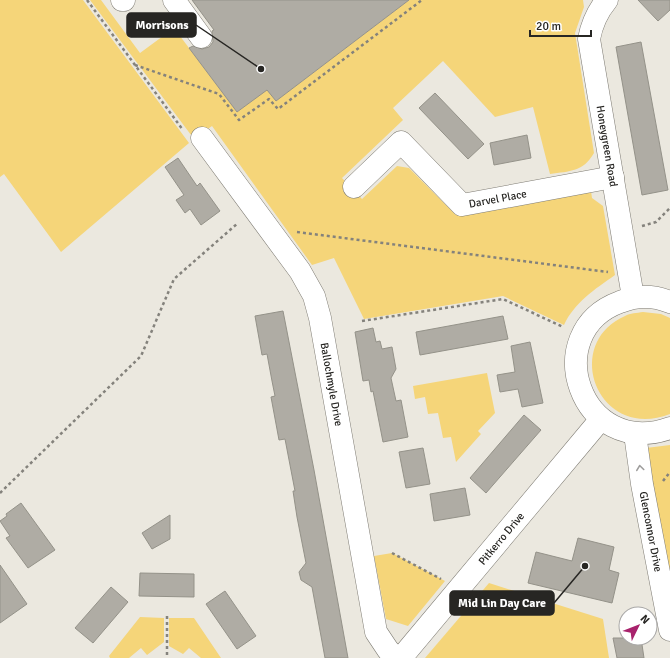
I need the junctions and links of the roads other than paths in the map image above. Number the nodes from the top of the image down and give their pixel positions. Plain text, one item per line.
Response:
1 (174, 0) edge
2 (607, 0) edge
3 (201, 37) dead end
4 (193, 135) road end
5 (612, 177) junction
6 (354, 187) dead end
7 (633, 297) junction
8 (670, 302) edge
9 (601, 419) junction
10 (670, 428) edge
11 (635, 434) junction
12 (670, 630) edge
13 (396, 658) edge
14 (401, 658) edge

1 - 3 street
2 - 5 street, Honeygreen Road
4 - 13 street, Ballochmyle Drive
5 - 6 street, Darvel Place
5 - 7 street, Honeygreen Road
7 - 8 street
7 - 9 street
9 - 11 street
9 - 14 street, Pitkerro Drive
10 - 11 street
12 -> 11 street, Glenconnor Drive

